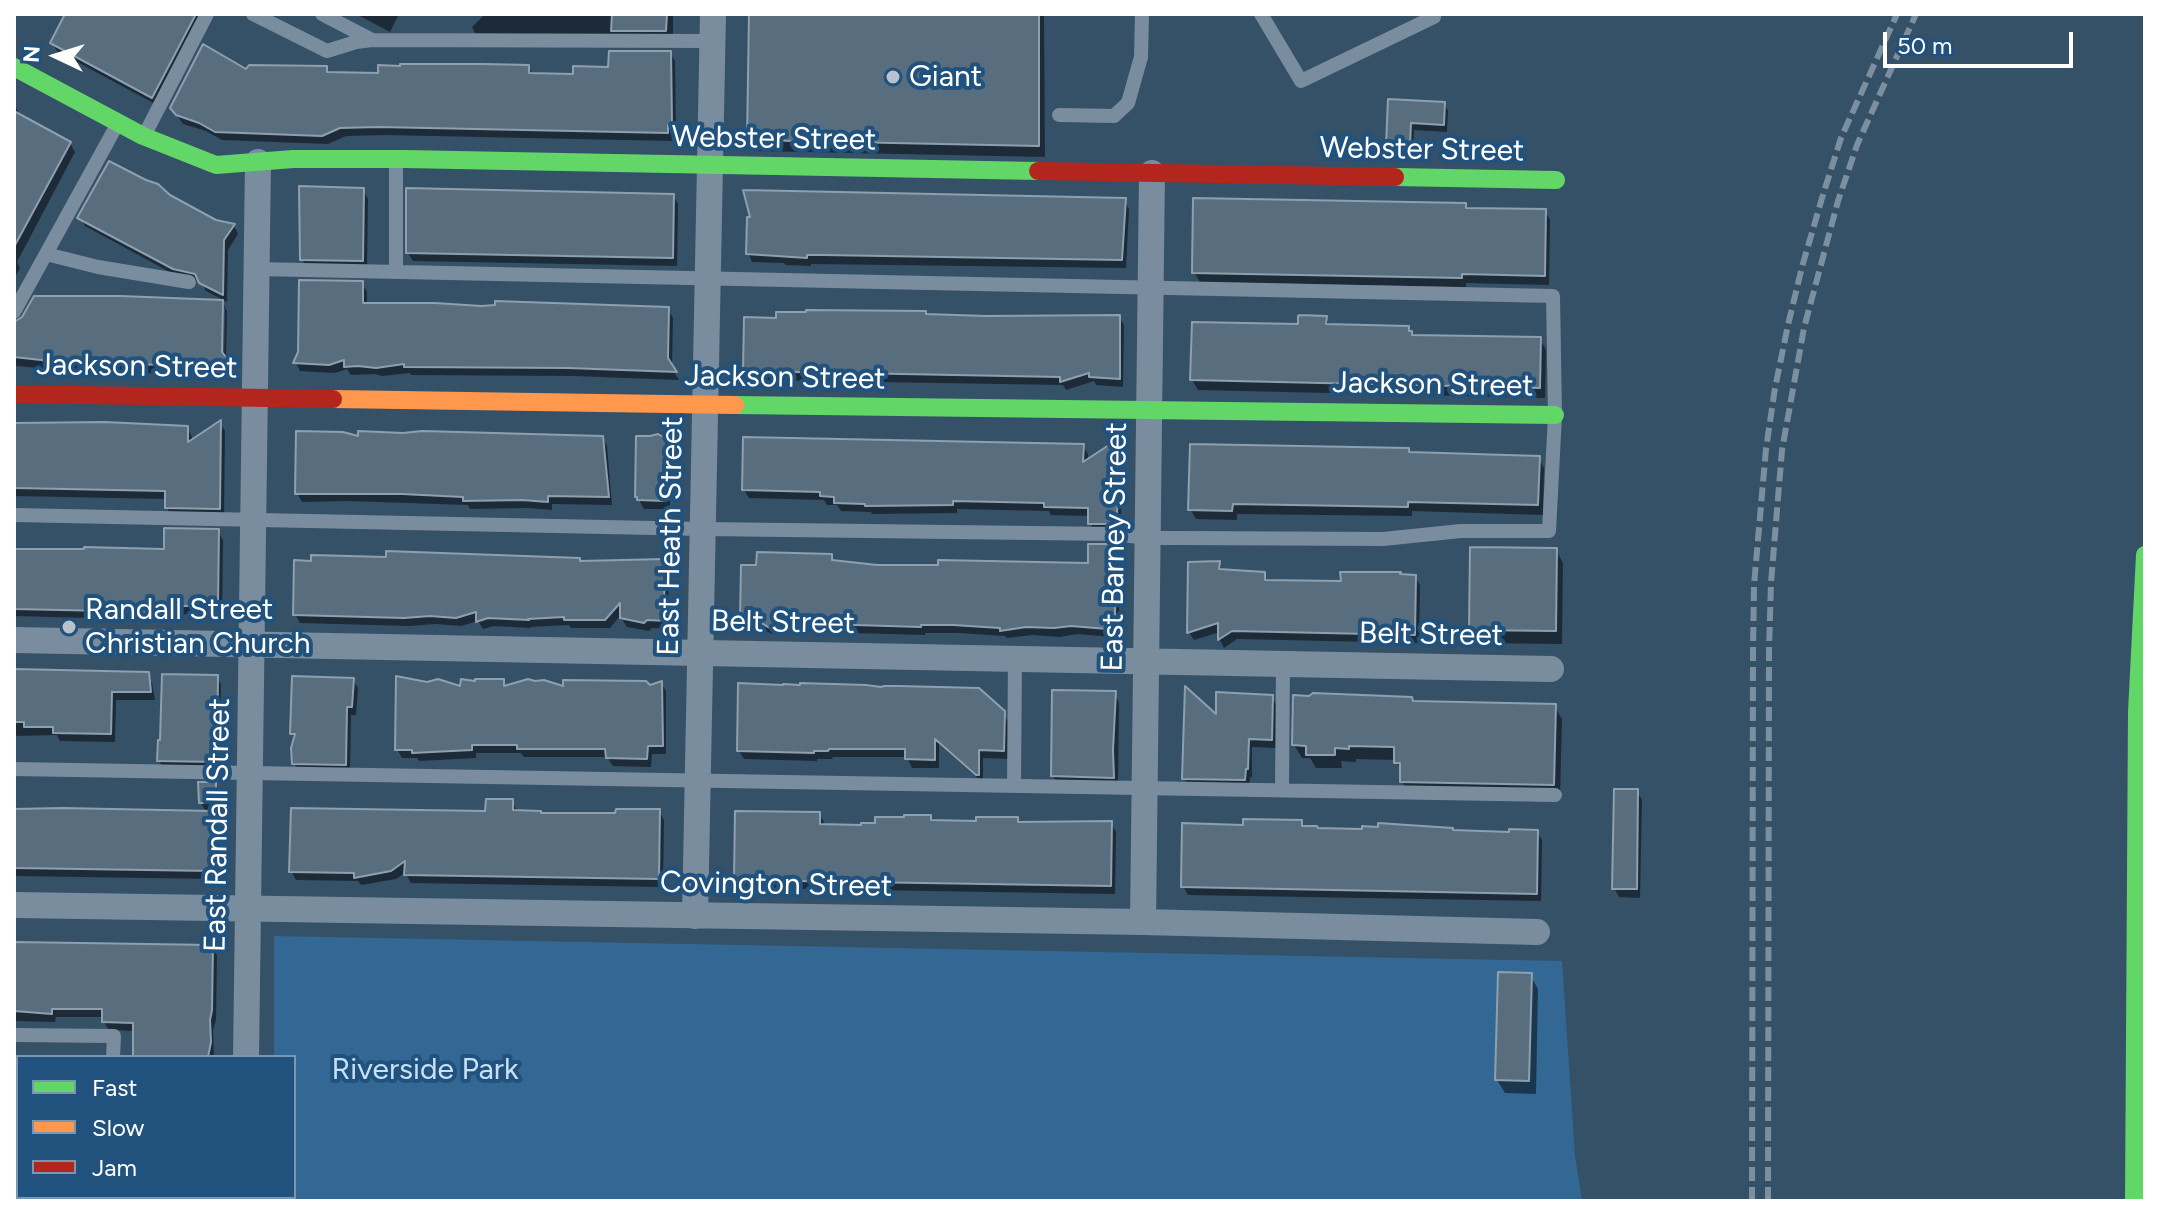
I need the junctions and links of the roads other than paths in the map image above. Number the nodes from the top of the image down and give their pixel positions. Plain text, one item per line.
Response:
1 (207, 14) edge
2 (253, 14) edge
3 (322, 14) edge
4 (713, 14) edge
5 (1142, 14) edge
6 (1261, 14) edge
7 (1434, 17) dead end
8 (372, 40) junction
9 (713, 41) junction
10 (14, 67) edge
11 (1059, 115) dead end
12 (118, 123) junction
13 (143, 136) junction
14 (396, 159) junction
15 (258, 162) junction
16 (710, 166) junction
17 (1152, 173) junction
18 (1556, 180) dead end
19 (46, 254) junction
20 (256, 269) junction
21 (396, 272) junction
22 (708, 278) junction
23 (189, 282) dead end
24 (1151, 288) junction
25 (14, 312) edge
26 (14, 394) edge
27 (255, 397) junction
28 (705, 405) junction
29 (1150, 410) junction
30 (1555, 415) junction
31 (14, 515) edge
32 (254, 519) junction
33 (703, 529) junction
34 (1147, 538) junction
35 (2145, 555) edge
36 (14, 640) edge
37 (252, 645) junction
38 (701, 653) junction
39 (1015, 659) junction
40 (1145, 661) junction
41 (1283, 664) junction
42 (1551, 669) dead end
43 (14, 769) edge
44 (251, 773) junction
45 (698, 781) junction
46 (1014, 786) junction
47 (1144, 788) junction
48 (1282, 790) junction
49 (1555, 795) dead end
50 (14, 905) edge
51 (249, 910) junction
52 (695, 916) junction
53 (1143, 922) junction
54 (1537, 932) dead end
55 (14, 1035) edge
56 (113, 1055) edge
57 (246, 1055) edge
58 (2134, 1201) edge

1 - 13 lane
2 - 8 lane
3 - 8 lane
4 - 9 street, East Heath Street
5 - 11 lane
6 - 7 lane
8 - 9 lane
9 - 16 street, East Heath Street
10 - 12 main road, Webster Street
12 - 13 main road, Webster Street
12 - 19 lane
13 - 15 main road, Webster Street
14 - 15 main road, Webster Street
14 - 16 main road, Webster Street
14 - 21 lane
15 - 20 street, East Randall Street
16 - 17 main road, Webster Street
16 - 22 street, East Heath Street
17 - 18 main road, Webster Street
17 - 24 street, East Barney Street
19 - 23 lane
19 - 25 lane
20 - 21 lane
20 - 27 street, East Randall Street
21 - 22 lane
22 - 24 lane
22 - 28 street, East Heath Street
24 - 29 street, East Barney Street
24 - 30 lane
26 - 27 main road, Jackson Street
27 - 28 main road, Jackson Street
27 - 32 street, East Randall Street
28 - 29 main road, Jackson Street
28 - 33 street, East Heath Street
29 - 30 main road, Jackson Street
29 - 34 street, East Barney Street
30 - 34 lane
31 - 32 lane
32 - 33 lane
32 - 37 street, East Randall Street
33 - 34 lane
33 - 38 street, East Heath Street
34 - 40 street, East Barney Street
35 - 58 main road
36 - 37 street, Belt Street
37 - 38 street, Belt Street
37 - 44 street, East Randall Street
38 - 39 street, Belt Street
38 - 45 street, East Heath Street
39 - 40 street, Belt Street
39 - 46 lane
40 - 41 street, Belt Street
40 - 47 street, East Barney Street
41 - 42 street, Belt Street
41 - 48 lane
43 - 44 lane
44 - 45 lane
44 - 51 street, East Randall Street
45 - 46 lane
45 - 52 street, East Heath Street
46 - 47 lane
47 - 48 lane
47 - 53 street, East Barney Street
48 - 49 lane
50 - 51 street, Covington Street
51 - 52 street, Covington Street
51 - 57 street, East Randall Street
52 - 53 street, Covington Street
53 - 54 street, Covington Street
55 - 56 lane

